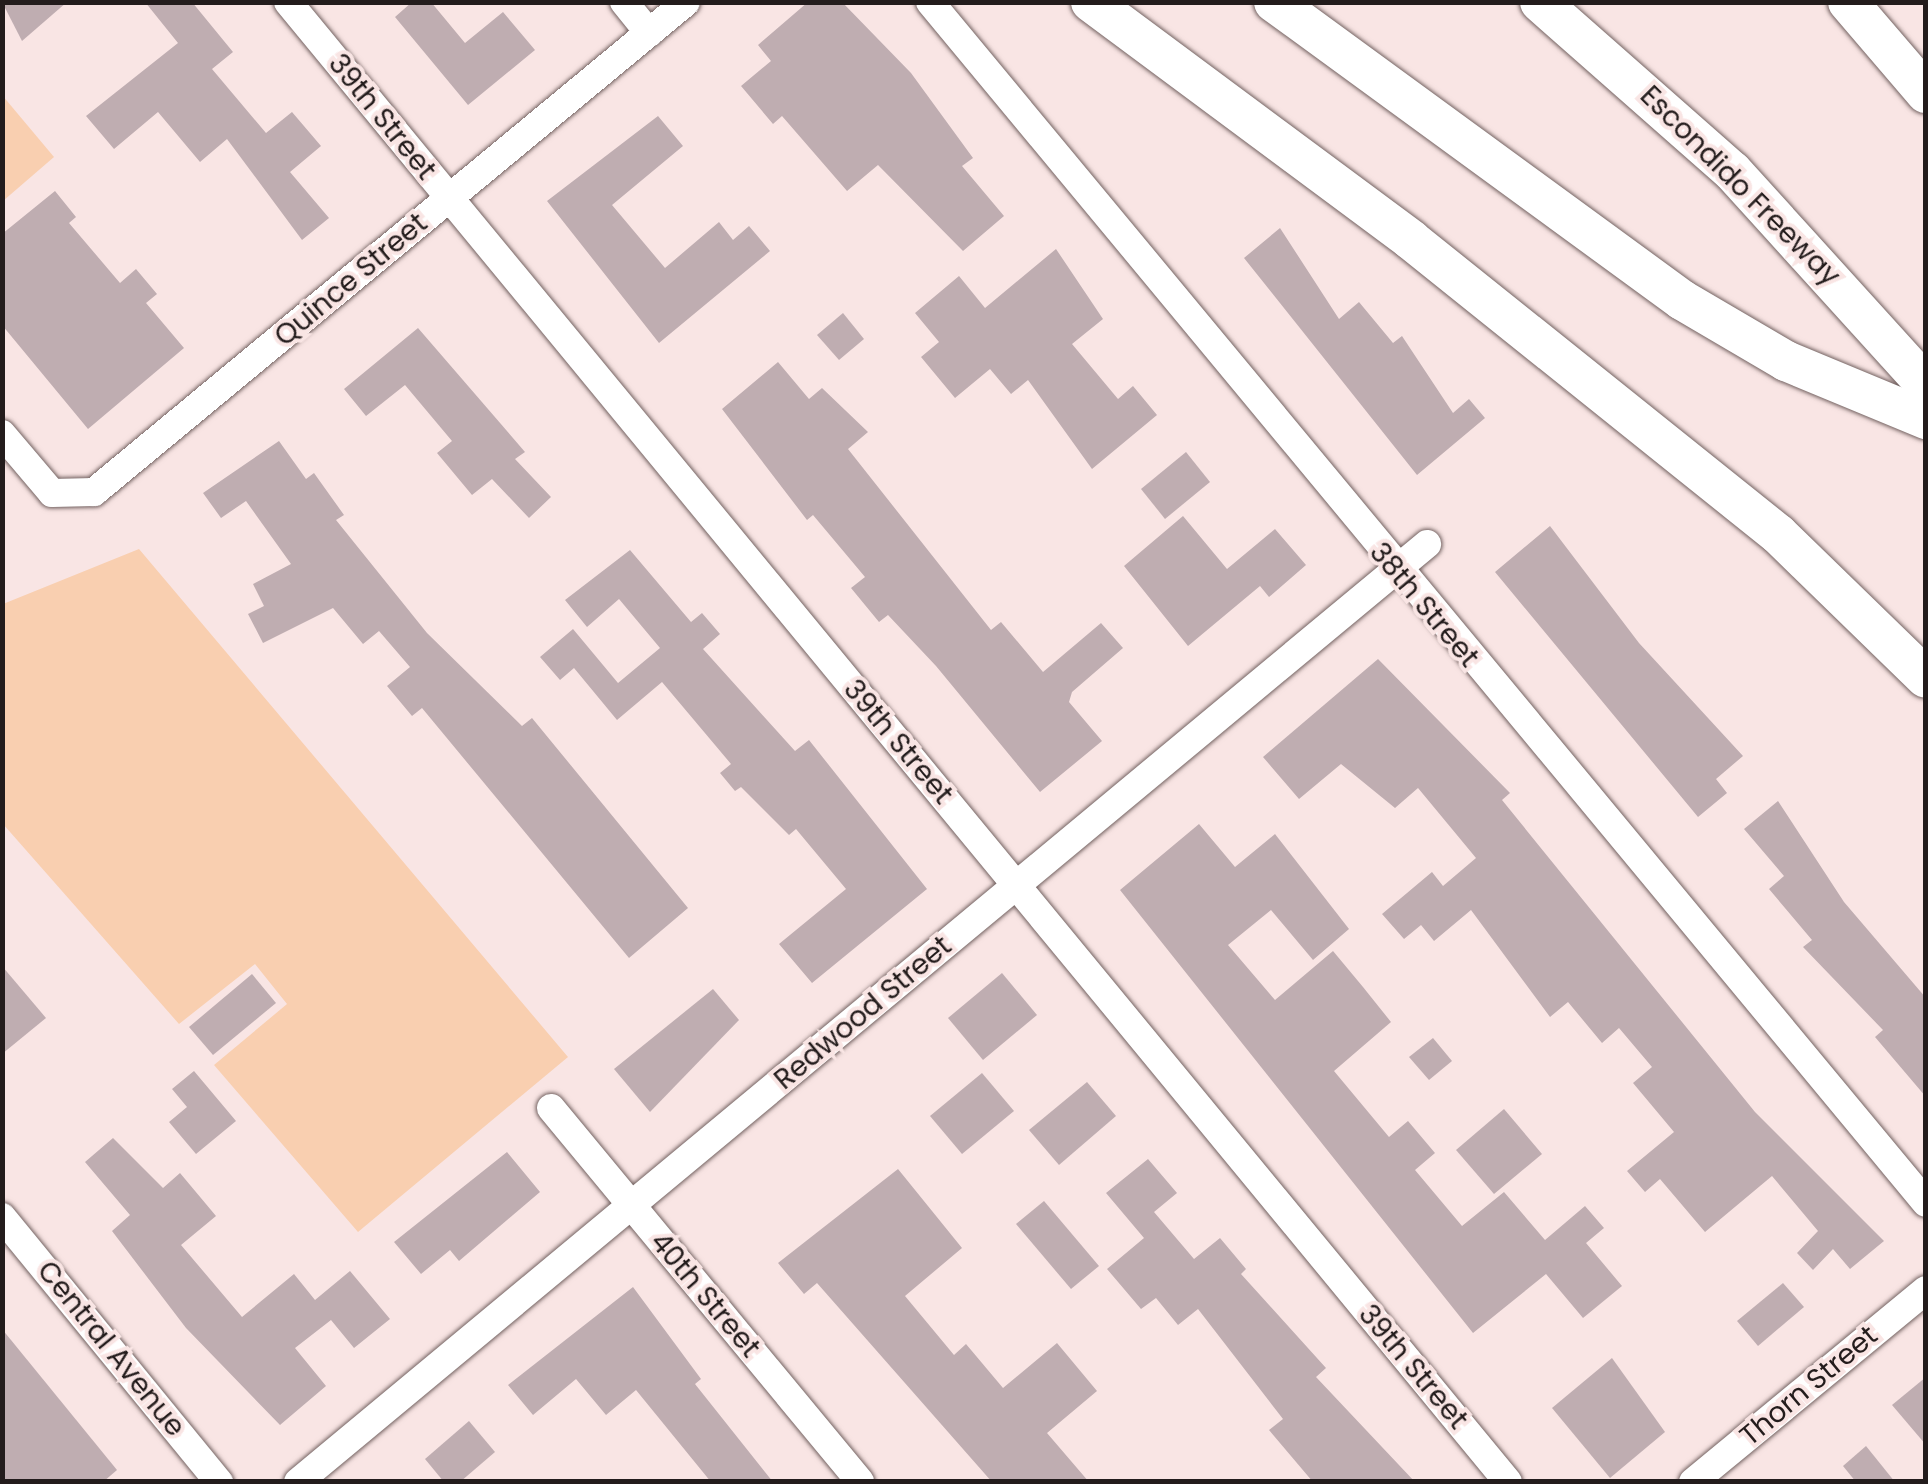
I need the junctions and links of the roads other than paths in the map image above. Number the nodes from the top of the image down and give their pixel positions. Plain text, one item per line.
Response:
1 (288, 2) edge
2 (624, 2) edge
3 (686, 2) edge
4 (930, 2) edge
5 (1090, 2) edge
6 (1274, 2) edge
7 (1540, 2) edge
8 (1848, 2) edge
9 (649, 33) junction
10 (1926, 94) edge
11 (449, 198) junction
12 (1926, 384) edge
13 (1926, 419) edge
14 (2, 434) edge
15 (1427, 544) dead end
16 (1395, 570) junction
17 (1926, 678) edge
18 (1017, 884) junction
19 (550, 1108) dead end
20 (1926, 1202) edge
21 (631, 1205) junction
22 (2, 1217) edge
23 (1926, 1290) edge
24 (219, 1482) edge
25 (298, 1482) edge
26 (860, 1482) edge
27 (1508, 1482) edge
28 (1693, 1482) edge

1 - 11 street, 39th Street
2 - 9 street
3 - 9 street, Quince Street
4 - 16 street, 38th Street
5 - 17 highway
6 - 13 highway
7 - 12 highway, Escondido Freeway
8 - 10 highway
9 - 11 street, Quince Street
11 - 14 street, Quince Street
11 - 18 street, 39th Street
15 - 16 street, Redwood Street
16 - 18 street, Redwood Street
16 - 20 street, 38th Street
18 - 21 street, Redwood Street
18 - 27 street, 39th Street
19 - 21 street, 40th Street
21 - 25 street, Redwood Street
21 - 26 street, 40th Street
22 - 24 street, Central Avenue
23 - 28 street, Thorn Street

